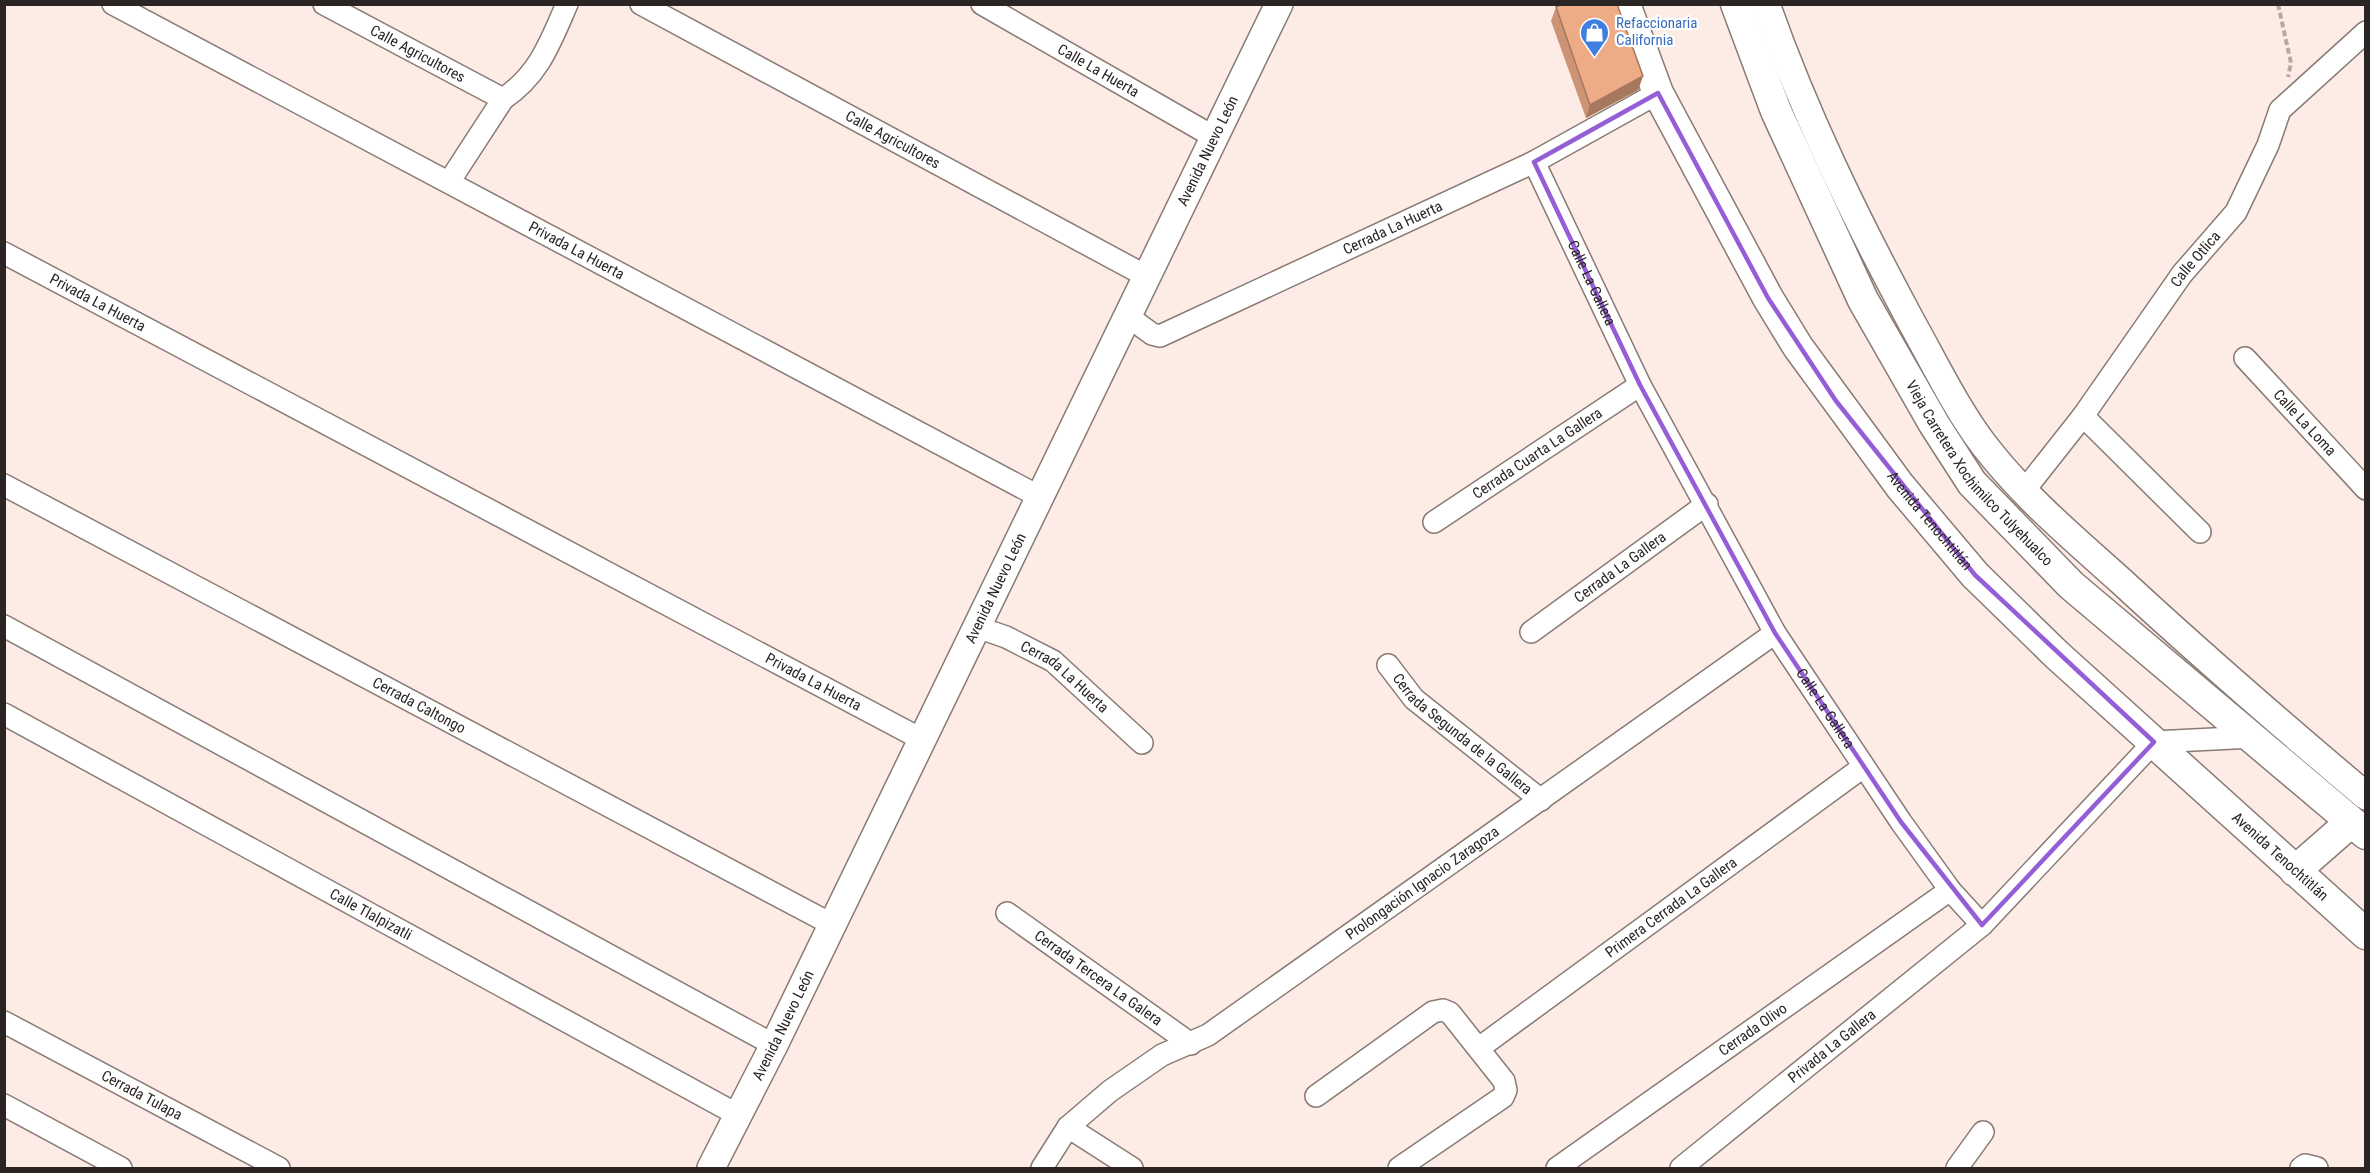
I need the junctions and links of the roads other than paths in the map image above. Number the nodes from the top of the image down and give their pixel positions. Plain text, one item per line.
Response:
1 (113, 4) edge
2 (324, 4) edge
3 (567, 4) edge
4 (641, 4) edge
5 (982, 4) edge
6 (1279, 4) edge
7 (1625, 4) edge
8 (1736, 4) edge
9 (1766, 4) edge
10 (2366, 32) edge
11 (1658, 93) junction
12 (503, 99) junction
13 (1214, 136) junction
14 (1534, 162) junction
15 (449, 182) junction
16 (4, 253) edge
17 (1146, 276) junction
18 (1126, 315) junction
19 (2245, 357) dead end
20 (1640, 385) junction
21 (2083, 416) junction
22 (4, 484) edge
23 (2366, 489) edge
24 (2023, 492) junction
25 (1040, 497) junction
26 (1707, 504) junction
27 (1434, 522) dead end
28 (2200, 532) dead end
29 (4, 626) edge
30 (977, 627) junction
31 (1531, 632) dead end
32 (1775, 633) junction
33 (1388, 665) dead end
34 (4, 714) edge
35 (2253, 737) junction
36 (923, 740) junction
37 (2154, 742) junction
38 (1142, 743) dead end
39 (1863, 767) junction
40 (2366, 796) edge
41 (1541, 800) junction
42 (2358, 828) edge
43 (2295, 871) junction
44 (1950, 890) junction
45 (1007, 913) dead end
46 (833, 925) junction
47 (1982, 925) junction
48 (2366, 934) edge
49 (4, 1022) edge
50 (1191, 1044) junction
51 (774, 1045) junction
52 (1479, 1048) junction
53 (1316, 1096) dead end
54 (4, 1105) edge
55 (738, 1115) junction
56 (1068, 1127) junction
57 (1983, 1132) dead end
58 (121, 1168) edge
59 (279, 1168) edge
60 (711, 1168) edge
61 (1042, 1168) edge
62 (1132, 1168) edge
63 (1399, 1168) edge
64 (1557, 1168) edge
65 (1682, 1168) edge
66 (1957, 1168) edge
67 (2301, 1168) edge
68 (2317, 1168) edge

1 - 15 street, Privada La Huerta
2 - 12 street, Calle Agricultores
3 - 12 street
4 - 17 street, Calle Agricultores
5 - 13 street, Calle La Huerta
6 - 13 street, Avenida Nuevo León
7 - 11 main road, Avenida Tenochtitlán
8 - 35 main road, Vieja Carretera Xochimilco Tulyehualco
9 - 24 street
10 - 21 street, Calle Otlica
11 - 14 street, Cerrada La Huerta
11 - 37 main road, Avenida Tenochtitlán
12 - 15 street
13 - 17 street, Avenida Nuevo León
14 - 18 street, Cerrada La Huerta
14 - 20 street, Calle La Gallera
15 - 25 street, Privada La Huerta
16 - 36 street, Privada La Huerta
17 - 18 street, Avenida Nuevo León
18 - 25 street, Avenida Nuevo León
19 - 23 street, Calle La Loma
20 - 26 street, Calle La Gallera
20 - 27 street, Cerrada Cuarta La Gallera
21 - 24 street, Calle Otlica
21 - 28 street
22 - 46 street, Cerrada Caltongo
24 - 40 street
25 - 30 street, Avenida Nuevo León
26 - 31 street, Cerrada La Gallera
26 - 32 street, Calle La Gallera
29 - 51 street
30 - 36 street, Avenida Nuevo León
30 - 38 street, Cerrada La Huerta
32 - 39 street, Calle La Gallera
32 - 41 street, Prolongación Ignacio Zaragoza
33 - 41 street, Cerrada Segunda de la Gallera
34 - 55 street, Calle Tlalpizatli
35 - 37 street
35 - 42 main road, Vieja Carretera Xochimilco Tulyehualco
36 - 46 street, Avenida Nuevo León
37 - 43 main road, Avenida Tenochtitlán
37 - 47 street
39 - 44 street, Calle La Gallera
39 - 52 street, Primera Cerrada La Gallera
41 - 50 street, Prolongación Ignacio Zaragoza
42 - 43 main road
43 - 48 main road, Avenida Tenochtitlán
44 - 47 street, Calle La Gallera
44 - 64 street, Cerrada Olivo
45 - 50 street, Cerrada Tercera La Galera
46 - 51 street, Avenida Nuevo León
47 - 65 street, Privada La Gallera
49 - 59 street, Cerrada Tulapa
50 - 56 street, Prolongación Ignacio Zaragoza
51 - 55 street, Avenida Nuevo León
52 - 53 street
52 - 63 street
54 - 58 street
55 - 60 street, Avenida Nuevo León
56 - 61 street, Prolongación Ignacio Zaragoza
56 - 62 street
57 - 66 street
67 - 68 street

